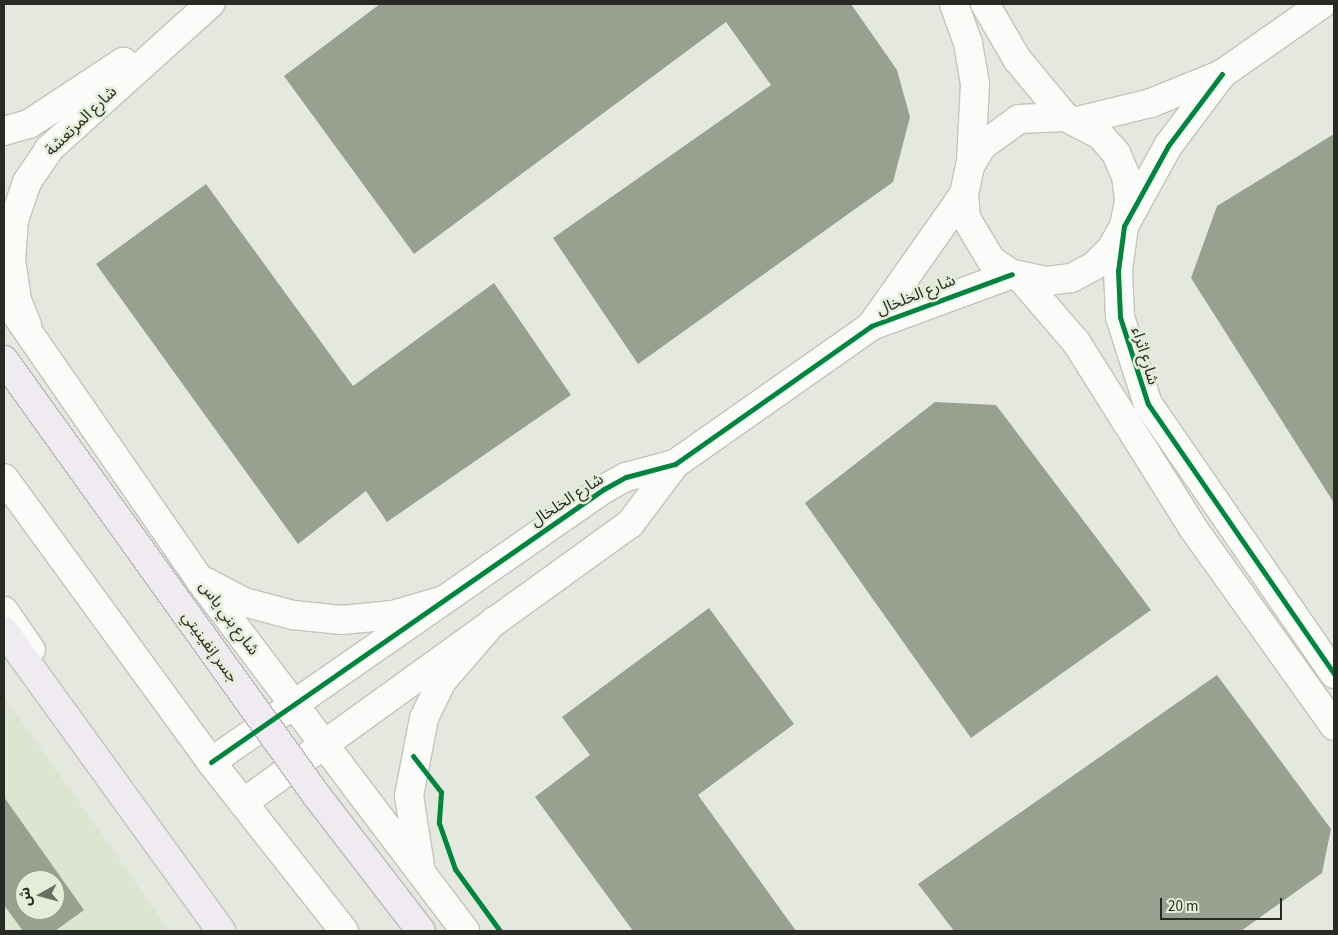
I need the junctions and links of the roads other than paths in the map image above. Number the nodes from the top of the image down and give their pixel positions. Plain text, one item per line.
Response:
1 (954, 4) edge
2 (985, 4) edge
3 (1322, 4) edge
4 (202, 10) edge
5 (1222, 74) junction
6 (1071, 119) junction
7 (4, 131) edge
8 (970, 166) junction
9 (964, 194) junction
10 (1124, 226) junction
11 (1016, 275) junction
12 (4, 297) edge
13 (871, 326) junction
14 (32, 338) junction
15 (4, 360) edge
16 (675, 464) junction
17 (4, 478) edge
18 (199, 579) junction
19 (441, 601) junction
20 (4, 611) edge
21 (494, 621) junction
22 (4, 631) edge
23 (1334, 674) edge
24 (295, 704) junction
25 (1334, 726) edge
26 (325, 743) junction
27 (211, 762) junction
28 (243, 803) junction
29 (422, 875) junction
30 (221, 931) edge
31 (232, 931) edge
32 (344, 931) edge
33 (421, 931) edge
34 (465, 931) edge

1 - 8 street
2 - 6 street
3 - 5 street
4 - 7 street, شارع المرتعشة
4 - 14 street, شارع المرتعشة
5 - 6 street
5 - 10 street
6 - 8 street
6 - 10 street
8 - 9 street
9 - 11 street
9 - 13 street, شارع الخلخال
10 - 11 street
10 - 23 street, شارع اثراء
11 - 13 street, شارع الخلخال
11 - 25 street
12 - 14 street, شارع بني ياس
13 - 16 street, شارع الخلخال
14 - 18 street, شارع بني ياس
15 - 33 highway, جسر إنفينيتي, bridge
16 - 19 street, شارع الخلخال
16 - 21 street, شارع الخلخال
17 - 27 street
18 - 19 street
18 - 24 street, شارع بني ياس
19 - 24 street, شارع الخلخال
20 - 31 street
21 - 26 street, شارع الخلخال
21 - 29 street
22 - 30 highway
24 - 26 street, شارع بني ياس
24 - 27 street, شارع الخلخال
26 - 28 street, شارع الخلخال
26 - 29 street, شارع بني ياس
27 - 28 street
28 - 32 street
29 - 34 street, شارع بني ياس

